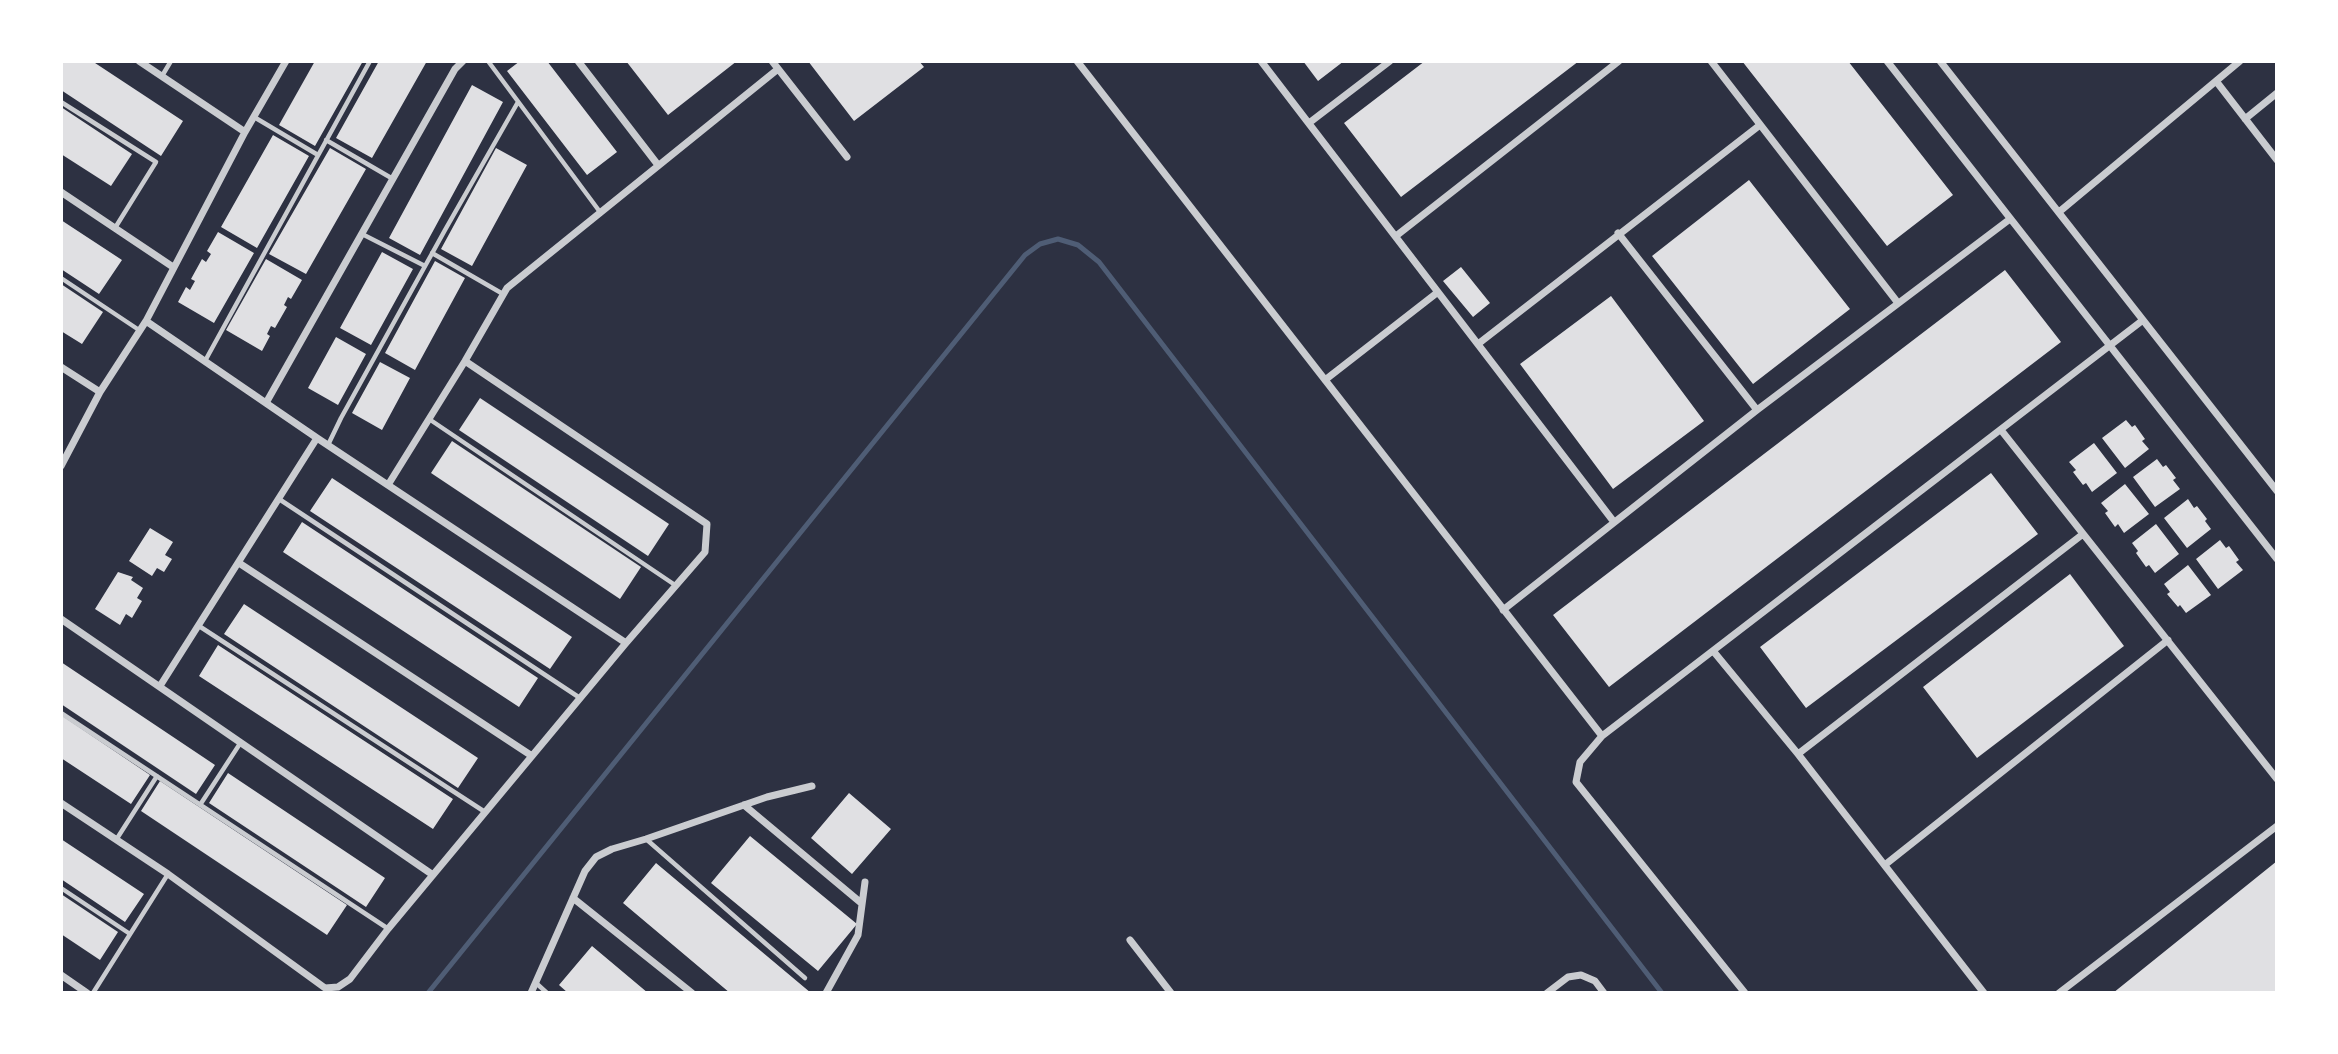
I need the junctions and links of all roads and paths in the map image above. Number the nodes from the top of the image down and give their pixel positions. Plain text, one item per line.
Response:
1 (139, 61) edge
2 (171, 61) edge
3 (286, 61) edge
4 (370, 61) edge
5 (463, 61) edge
6 (488, 61) edge
7 (578, 61) edge
8 (772, 61) edge
9 (1077, 61) edge
10 (1261, 61) edge
11 (1390, 61) edge
12 (1619, 61) edge
13 (1711, 61) edge
14 (1887, 61) edge
15 (1940, 61) edge
16 (2240, 61) edge
17 (778, 69) junction
18 (162, 76) junction
19 (2216, 81) junction
20 (2277, 93) edge
21 (61, 102) edge
22 (518, 102) junction
23 (254, 117) junction
24 (2245, 119) junction
25 (1309, 123) junction
26 (1760, 125) junction
27 (245, 132) junction
28 (326, 140) junction
29 (318, 155) junction
30 (847, 157) dead end
31 (2277, 160) edge
32 (658, 164) junction
33 (393, 179) junction
34 (61, 192) edge
35 (600, 212) junction
36 (2059, 212) junction
37 (2010, 219) junction
38 (115, 228) junction
39 (1618, 233) junction
40 (362, 234) junction
41 (1396, 236) junction
42 (432, 253) junction
43 (425, 266) junction
44 (173, 267) junction
45 (61, 278) edge
46 (1438, 292) junction
47 (503, 294) junction
48 (1898, 303) junction
49 (2143, 320) junction
50 (146, 321) junction
51 (140, 330) junction
52 (1478, 344) junction
53 (2109, 346) junction
54 (205, 361) junction
55 (465, 361) junction
56 (61, 367) edge
57 (1325, 380) junction
58 (100, 392) junction
59 (266, 403) junction
60 (1757, 410) junction
61 (429, 419) junction
62 (2001, 430) junction
63 (317, 438) junction
64 (328, 445) junction
65 (61, 466) edge
66 (388, 485) junction
67 (2277, 491) edge
68 (279, 499) junction
69 (1614, 522) junction
70 (2083, 534) junction
71 (2277, 559) edge
72 (239, 564) junction
73 (676, 586) junction
74 (1503, 610) junction
75 (61, 619) edge
76 (199, 626) junction
77 (2168, 640) junction
78 (626, 643) junction
79 (1714, 652) junction
80 (160, 686) junction
81 (580, 698) junction
82 (61, 713) edge
83 (1602, 736) junction
84 (241, 742) junction
85 (1798, 754) junction
86 (532, 756) junction
87 (157, 776) junction
88 (2277, 779) edge
89 (812, 786) dead end
90 (61, 803) edge
91 (200, 805) junction
92 (744, 805) junction
93 (486, 812) junction
94 (2277, 826) edge
95 (646, 839) junction
96 (116, 840) junction
97 (1886, 864) junction
98 (168, 874) junction
99 (433, 876) junction
100 (865, 882) dead end
101 (61, 888) edge
102 (573, 898) junction
103 (860, 902) junction
104 (388, 929) junction
105 (130, 934) junction
106 (1130, 940) dead end
107 (61, 975) edge
108 (805, 978) dead end
109 (535, 983) junction
110 (87, 993) edge
111 (93, 993) edge
112 (531, 993) edge
113 (547, 993) edge
114 (691, 993) edge
115 (825, 993) edge
116 (1171, 993) edge
117 (1547, 993) edge
118 (1604, 993) edge
119 (1745, 993) edge
120 (1984, 993) edge
121 (2059, 993) edge

1 - 18 street
2 - 18 lane
3 - 23 street
4 - 28 lane
5 - 33 street
6 - 22 lane
7 - 32 street
8 - 17 street
9 - 57 street
10 - 25 street
11 - 25 street
12 - 41 street
13 - 26 street
14 - 37 street
15 - 36 street
16 - 19 street
17 - 30 street
17 - 32 street
18 - 27 street
19 - 24 street
19 - 36 street
20 - 24 street
21 - 38 lane
22 - 35 lane
22 - 42 lane
23 - 27 street
23 - 29 lane
24 - 31 street
25 - 41 street
26 - 39 street
26 - 48 street
27 - 44 street
28 - 29 lane
28 - 33 lane
29 - 54 lane
32 - 35 street
33 - 40 street
34 - 38 street
35 - 47 street
36 - 49 street
37 - 48 street
37 - 53 street
38 - 44 street
39 - 52 street
39 - 60 street
40 - 43 lane
40 - 59 street
41 - 46 street
42 - 43 lane
42 - 47 lane
43 - 64 lane
44 - 50 street
45 - 51 lane
46 - 52 street
46 - 57 street
47 - 55 street
48 - 60 street
49 - 53 street
49 - 67 street
50 - 51 street
50 - 54 street
51 - 58 street
52 - 69 street
53 - 62 street
53 - 71 street
54 - 59 street
55 - 61 street
55 - 73 street
56 - 58 street
57 - 74 street
58 - 65 street
59 - 63 street
60 - 69 street
61 - 66 street
61 - 73 lane
62 - 70 street
62 - 79 street
63 - 64 street
63 - 68 street
64 - 66 street
66 - 78 street
68 - 72 street
68 - 81 lane
69 - 74 street
70 - 77 street
70 - 85 street
72 - 76 street
72 - 86 street
73 - 78 street
74 - 83 street
75 - 80 street
76 - 80 street
76 - 93 lane
77 - 88 street
77 - 97 street
78 - 81 street
79 - 83 street
79 - 85 street
80 - 84 street
81 - 86 street
82 - 87 lane
83 - 119 street
84 - 91 lane
84 - 99 street
85 - 97 street
86 - 93 street
87 - 91 lane
87 - 96 lane
89 - 92 street
90 - 96 street
91 - 104 lane
92 - 95 street
92 - 103 street
93 - 99 street
94 - 121 street
95 - 102 street
95 - 108 lane
96 - 98 street
97 - 120 street
98 - 104 street
98 - 105 lane
99 - 104 street
100 - 103 street
101 - 105 lane
102 - 109 street
102 - 114 street
103 - 115 street
105 - 111 lane
106 - 116 street
107 - 110 street
109 - 112 street
109 - 113 lane
117 - 118 street

